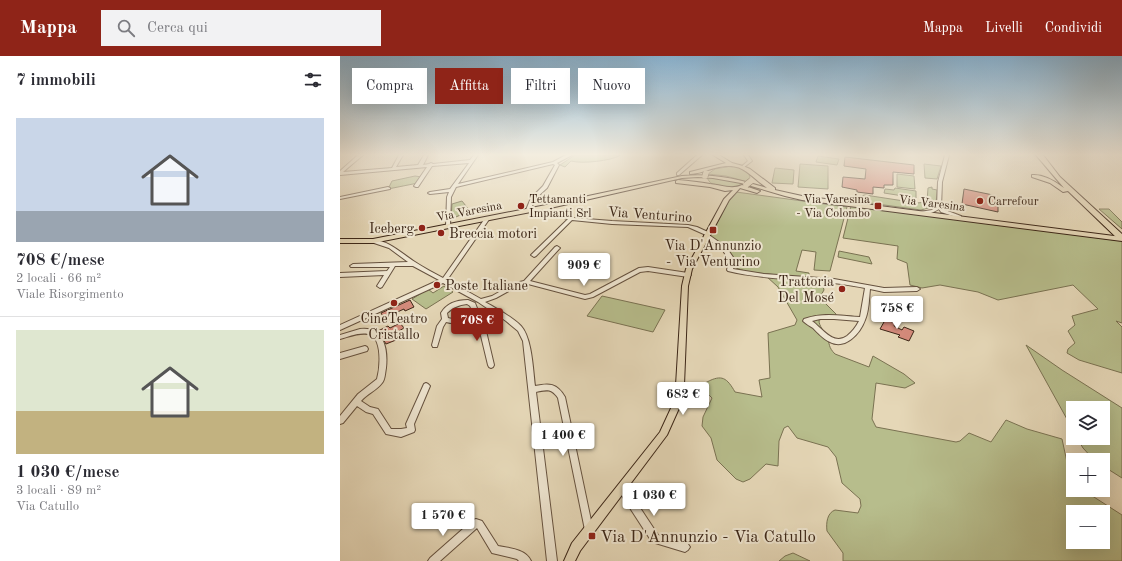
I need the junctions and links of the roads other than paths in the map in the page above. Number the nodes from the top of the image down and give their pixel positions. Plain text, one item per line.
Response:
1 (421, 179) edge
2 (460, 179) edge
3 (491, 179) edge
4 (549, 179) edge
5 (669, 179) edge
6 (679, 179) edge
7 (707, 179) edge
8 (733, 179) edge
9 (749, 179) edge
10 (758, 179) edge
11 (941, 179) edge
12 (1041, 179) edge
13 (1063, 179) edge
14 (710, 185) junction
15 (416, 186) dead end
16 (744, 186) junction
17 (388, 188) dead end
18 (453, 188) junction
19 (722, 189) junction
20 (430, 193) dead end
21 (593, 197) junction
22 (340, 198) edge
23 (727, 199) junction
24 (848, 204) junction
25 (939, 207) junction
26 (543, 208) junction
27 (528, 210) junction
28 (918, 213) junction
29 (942, 214) junction
30 (488, 218) junction
31 (572, 218) junction
32 (448, 226) junction
33 (707, 235) junction
34 (1122, 236) edge
35 (340, 241) edge
36 (373, 241) junction
37 (557, 248) dead end
38 (534, 254) dead end
39 (394, 264) junction
40 (414, 264) junction
41 (353, 266) dead end
42 (388, 273) junction
43 (340, 275) edge
44 (688, 275) junction
45 (444, 280) junction
46 (525, 283) junction
47 (380, 286) dead end
48 (868, 287) junction
49 (917, 289) dead end
50 (470, 295) junction
51 (480, 300) junction
52 (463, 302) junction
53 (473, 311) junction
54 (445, 319) junction
55 (863, 320) junction
56 (340, 328) edge
57 (340, 337) edge
58 (435, 345) dead end
59 (365, 349) dead end
60 (340, 356) edge
61 (491, 365) dead end
62 (426, 386) dead end
63 (532, 390) junction
64 (356, 402) junction
65 (340, 420) edge
66 (622, 488) junction
67 (589, 530) junction
68 (685, 547) dead end
69 (433, 561) edge
70 (526, 561) edge
71 (552, 561) edge
72 (569, 561) edge

1 - 15 street
2 - 18 street
3 - 18 street
4 - 27 street
5 - 21 main road
6 - 21 main road, Via Varesina
7 - 14 main road
8 - 24 main road, Via Varesina
9 - 16 main road
10 - 24 main road
11 - 25 street
12 - 34 highway
13 - 34 highway
14 - 19 main road
14 - 21 main road
16 - 19 main road
16 - 23 main road
16 - 24 main road
17 - 22 street
18 - 20 street
18 - 32 street
19 - 23 main road
21 - 26 main road, Via Varesina
23 - 33 main road
24 - 28 main road, Via Varesina
25 - 28 street
25 - 29 street
26 - 27 main road, Via Varesina
26 - 31 street, Via Venturino
27 - 30 main road, Via Varesina
28 - 29 main road, Via Varesina
29 - 34 main road, Via Varesina
30 - 32 main road, Via Varesina
30 - 45 street
31 - 33 street, Via Venturino
31 - 38 street
32 - 36 main road, Via Varesina
33 - 44 main road
33 - 48 street, Via Venturino
35 - 36 main road, Via Varesina
36 - 40 street
37 - 46 street
39 - 40 street
39 - 41 street
39 - 42 street
40 - 45 street
42 - 43 street
42 - 47 street
44 - 46 street
44 - 66 main road
45 - 50 street
45 - 56 street
46 - 51 street
48 - 49 street
48 - 55 street
50 - 51 street
50 - 52 street
51 - 63 street
52 - 53 street
52 - 54 street
53 - 54 street
53 - 61 street
54 - 58 street
55 - 55 street
57 - 64 street
59 - 60 street
62 - 64 street
63 - 67 street
63 - 71 street
64 - 65 street
66 - 67 main road
66 - 68 street
67 - 72 main road
69 - 70 street

